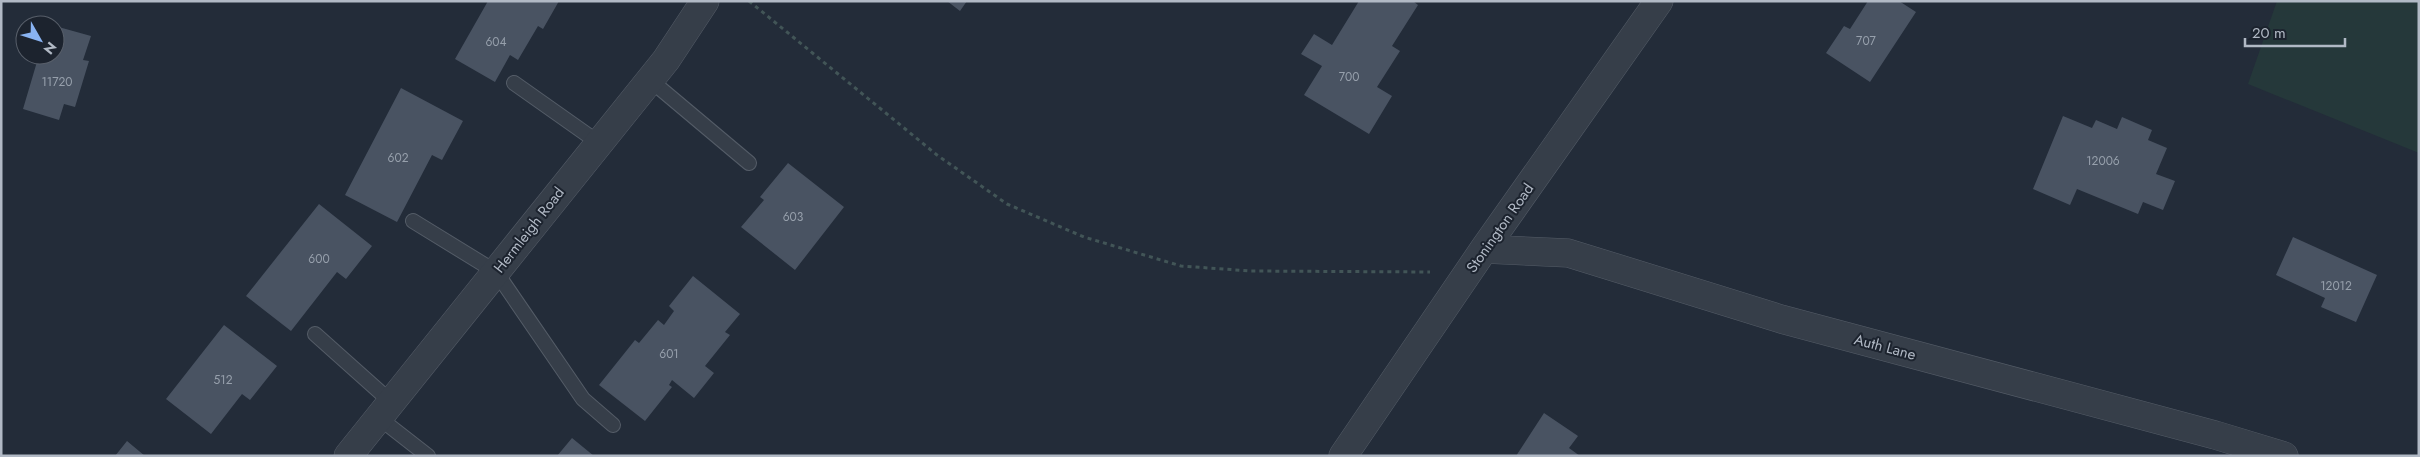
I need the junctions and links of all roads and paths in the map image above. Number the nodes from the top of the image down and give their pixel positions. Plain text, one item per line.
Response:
1 (705, 1) edge
2 (750, 1) edge
3 (1659, 1) edge
4 (649, 79) junction
5 (514, 83) dead end
6 (598, 143) junction
7 (749, 162) dead end
8 (413, 221) dead end
9 (1477, 260) junction
10 (496, 272) junction
11 (314, 334) dead end
12 (384, 409) junction
13 (613, 425) dead end
14 (2213, 446) edge
15 (348, 456) edge
16 (428, 456) edge
17 (1343, 456) edge
18 (2284, 456) edge

1 - 4 street, Hermleigh Road
2 - 9 path
3 - 9 street, Stonington Road
4 - 6 street, Hermleigh Road
4 - 7 lane
5 - 6 lane
6 - 10 street, Hermleigh Road
8 - 10 lane
9 - 14 street, Auth Lane
9 - 17 street, Stonington Road
10 - 12 street, Hermleigh Road
10 - 13 lane
11 - 12 lane
12 - 15 street, Hermleigh Road
12 - 16 lane
14 - 18 street, Auth Lane

